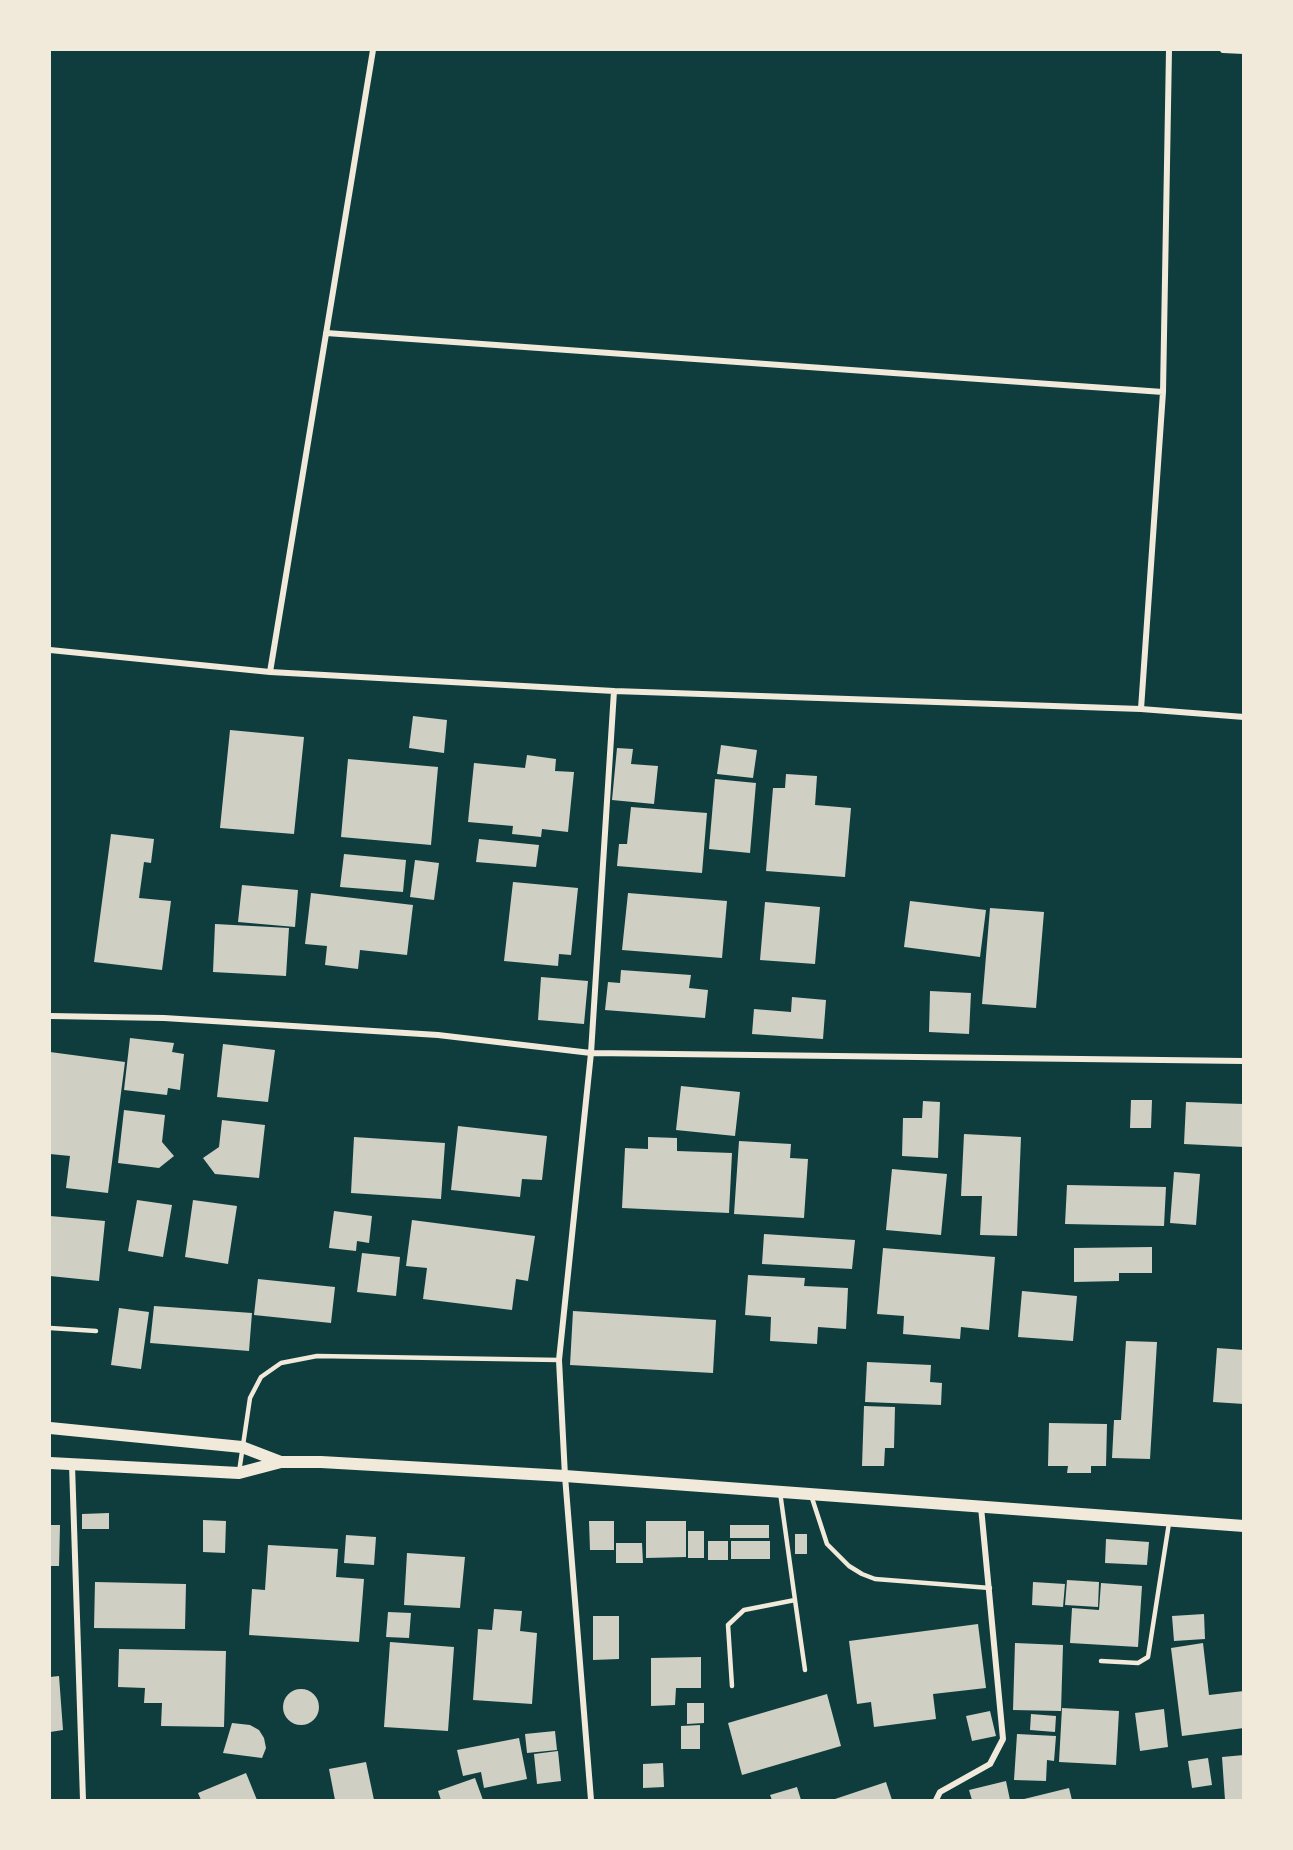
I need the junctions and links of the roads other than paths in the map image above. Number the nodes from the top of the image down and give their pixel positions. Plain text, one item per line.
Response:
1 (373, 50) edge
2 (1169, 50) edge
3 (1223, 50) edge
4 (1244, 51) edge
5 (326, 333) junction
6 (1163, 393) junction
7 (50, 650) edge
8 (270, 672) junction
9 (614, 692) junction
10 (1141, 709) junction
11 (1244, 717) edge
12 (50, 1016) edge
13 (591, 1053) junction
14 (1244, 1060) edge
15 (50, 1328) edge
16 (96, 1331) dead end
17 (559, 1360) junction
18 (50, 1428) edge
19 (242, 1447) junction
20 (281, 1462) junction
21 (50, 1463) edge
22 (72, 1465) junction
23 (239, 1473) junction
24 (565, 1476) junction
25 (780, 1492) junction
26 (811, 1495) junction
27 (981, 1507) junction
28 (1170, 1520) junction
29 (1244, 1526) edge
30 (990, 1588) junction
31 (795, 1600) junction
32 (1101, 1661) dead end
33 (805, 1670) dead end
34 (732, 1686) dead end
35 (83, 1800) edge
36 (591, 1800) edge
37 (936, 1800) edge

1 - 5 street
2 - 6 street
3 - 4 street
5 - 6 street
5 - 8 street
6 - 10 street
7 - 8 street
8 - 9 street
9 - 10 street
9 - 13 street
10 - 11 street
12 - 13 street
13 - 14 street
13 - 17 street
15 - 16 lane
17 - 19 lane
17 - 24 street
18 - 19 main road
19 - 20 main road
19 - 23 lane
20 - 23 main road
20 - 24 main road
21 - 22 main road
22 - 23 main road
22 - 35 street
24 - 25 main road
24 - 36 street
25 - 26 main road
25 - 31 lane
26 - 27 main road
26 - 30 lane
27 - 28 main road
27 - 30 street
28 - 29 main road
28 - 32 lane
30 - 37 street
31 - 33 lane
31 - 34 lane

